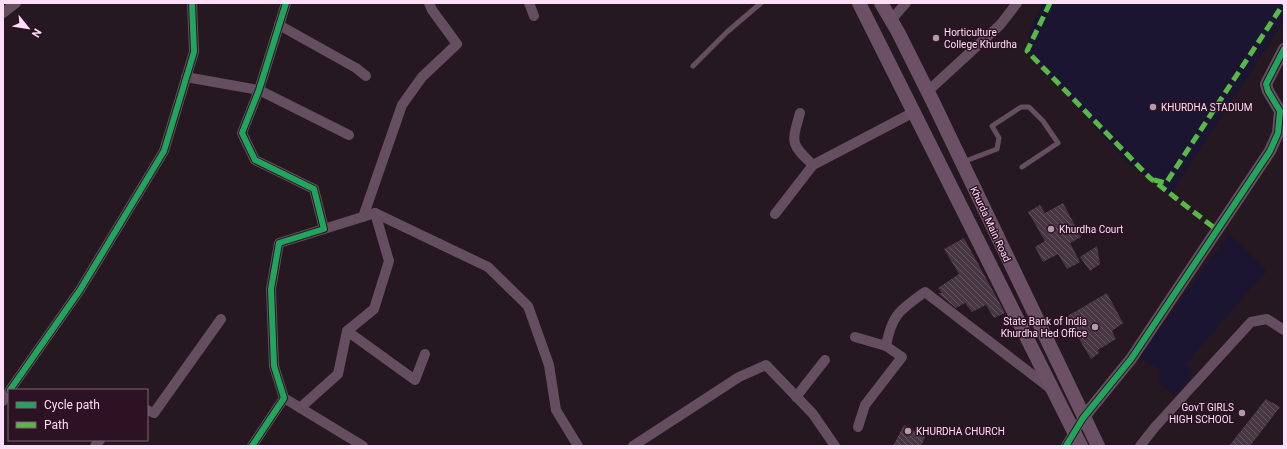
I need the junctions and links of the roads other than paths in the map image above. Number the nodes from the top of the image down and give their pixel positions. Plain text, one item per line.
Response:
1 (16, 3) edge
2 (192, 3) edge
3 (286, 3) edge
4 (429, 3) edge
5 (529, 3) edge
6 (761, 3) edge
7 (859, 3) edge
8 (881, 3) edge
9 (906, 3) edge
10 (1017, 3) edge
11 (3, 13) edge
12 (534, 16) dead end
13 (891, 20) junction
14 (279, 25) junction
15 (1284, 49) edge
16 (693, 66) dead end
17 (366, 76) dead end
18 (186, 77) junction
19 (259, 90) junction
20 (928, 91) junction
21 (914, 112) junction
22 (800, 113) dead end
23 (349, 135) dead end
24 (962, 162) junction
25 (812, 165) junction
26 (1022, 168) dead end
27 (374, 213) junction
28 (775, 214) dead end
29 (363, 217) junction
30 (324, 229) junction
31 (221, 319) dead end
32 (1284, 330) edge
33 (347, 331) junction
34 (855, 337) dead end
35 (886, 346) junction
36 (425, 354) dead end
37 (825, 360) dead end
38 (11, 389) edge
39 (1054, 392) junction
40 (796, 397) junction
41 (284, 398) junction
42 (300, 408) junction
43 (148, 410) edge
44 (1084, 418) junction
45 (858, 427) dead end
46 (1075, 433) junction
47 (252, 446) edge
48 (363, 446) edge
49 (578, 446) edge
50 (633, 446) edge
51 (835, 446) edge
52 (1066, 446) edge
53 (1081, 446) edge
54 (1098, 446) edge
55 (1140, 446) edge

1 - 11 street
2 - 18 street
3 - 14 street
4 - 29 street
5 - 12 street
6 - 16 lane
7 - 21 main road, Khurda Main Road
8 - 13 main road, Khurda Main Road
9 - 13 street
10 - 20 street
13 - 20 main road, Khurda Main Road
14 - 17 street
14 - 19 street
15 - 44 street
18 - 19 street
18 - 38 street
19 - 23 street
19 - 30 street
20 - 24 main road, Khurda Main Road
21 - 25 street
21 - 39 main road, Khurda Main Road
22 - 25 street
24 - 26 lane
24 - 44 main road, Khurda Main Road
25 - 28 street
27 - 29 street
27 - 33 street
27 - 49 street
29 - 30 street
30 - 41 street
31 - 43 street
32 - 55 street
33 - 36 street
33 - 42 street
34 - 35 street
35 - 39 street
35 - 45 street
37 - 40 street
39 - 46 main road, Khurda Main Road
40 - 50 street
40 - 51 street
41 - 42 street
41 - 47 street
42 - 48 street
44 - 46 street
44 - 54 main road, Khurda Main Road
46 - 52 street
46 - 53 main road, Khurda Main Road

